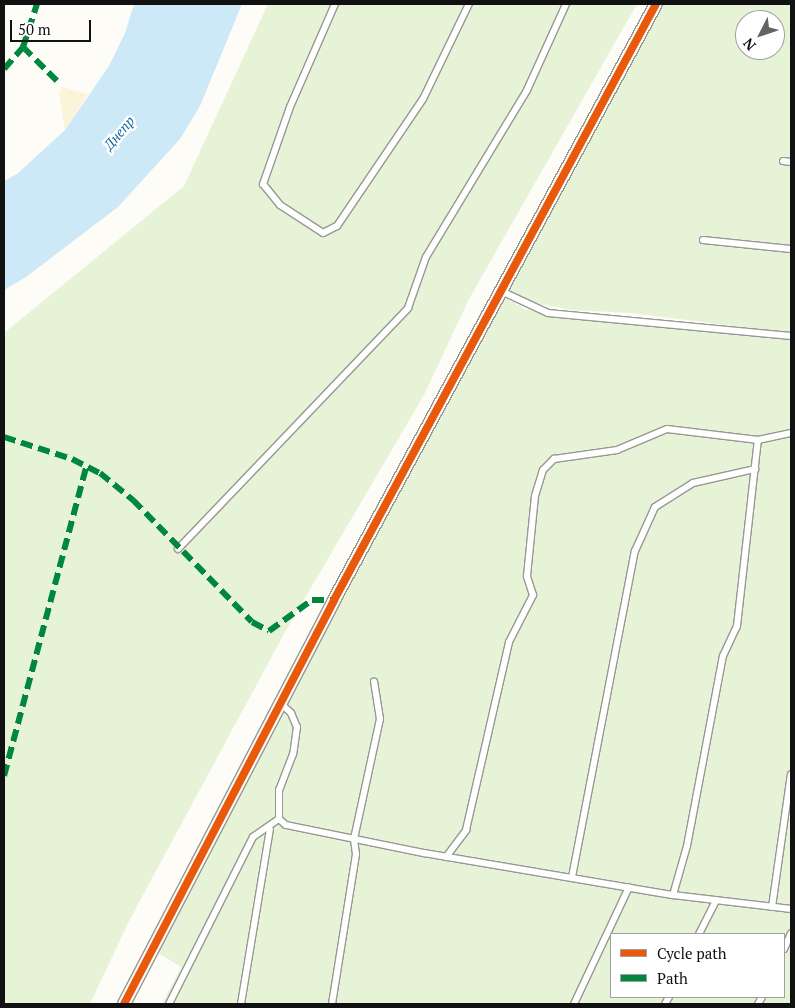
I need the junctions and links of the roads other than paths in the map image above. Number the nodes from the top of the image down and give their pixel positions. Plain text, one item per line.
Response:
1 (335, 4) edge
2 (469, 4) edge
3 (566, 4) edge
4 (656, 4) edge
5 (783, 161) dead end
6 (791, 162) edge
7 (703, 240) dead end
8 (791, 249) edge
9 (501, 291) junction
10 (791, 336) edge
11 (791, 432) edge
12 (758, 440) junction
13 (755, 469) junction
14 (178, 549) dead end
15 (374, 681) dead end
16 (280, 703) junction
17 (791, 774) edge
18 (279, 819) junction
19 (270, 829) junction
20 (354, 839) junction
21 (446, 857) junction
22 (572, 877) junction
23 (629, 887) junction
24 (673, 895) junction
25 (716, 900) junction
26 (772, 907) junction
27 (791, 909) edge
28 (700, 933) edge
29 (791, 933) edge
30 (785, 947) edge
31 (124, 1004) edge
32 (169, 1004) edge
33 (241, 1004) edge
34 (332, 1004) edge
35 (574, 1004) edge

1 - 2 lane
3 - 14 lane
4 - 9 street
5 - 6 lane
7 - 8 lane
9 - 10 lane
9 - 16 street
11 - 12 lane
12 - 13 lane
12 - 21 lane
13 - 22 lane
13 - 24 lane
15 - 20 lane
16 - 18 lane
16 - 31 street
17 - 26 lane
18 - 19 lane
18 - 20 lane
19 - 32 lane
19 - 33 lane
20 - 21 lane
20 - 34 lane
21 - 22 lane
22 - 23 lane
23 - 24 lane
23 - 35 lane
24 - 25 lane
25 - 26 lane
25 - 28 lane
26 - 27 lane
29 - 30 lane

